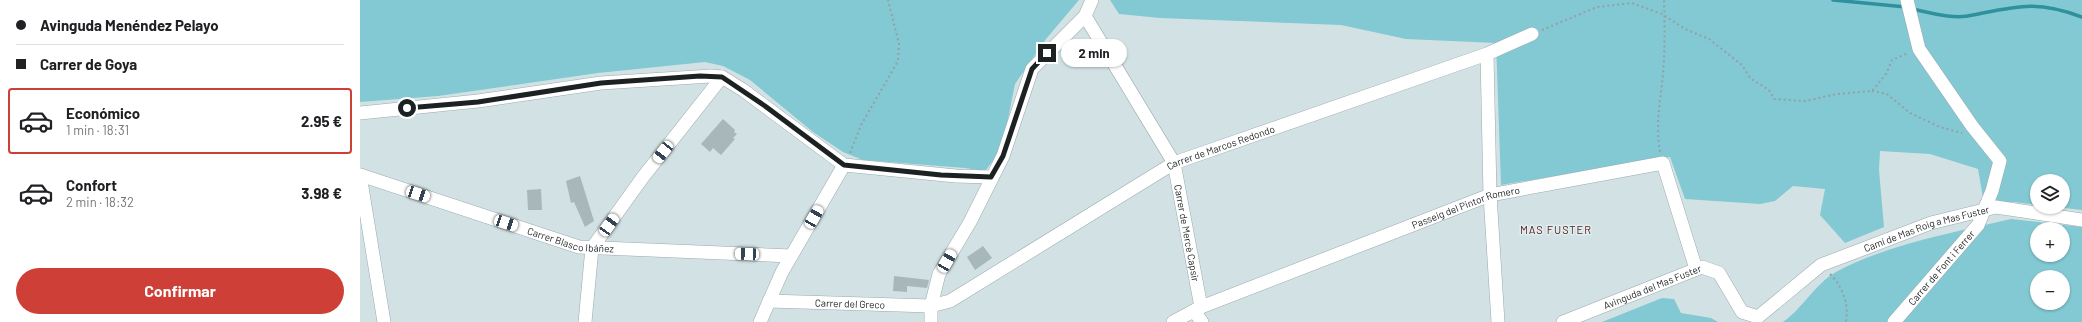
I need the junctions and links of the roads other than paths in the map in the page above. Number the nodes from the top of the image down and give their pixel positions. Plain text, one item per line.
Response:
1 (1092, 0) edge
2 (1907, 0) edge
3 (1085, 16) junction
4 (1532, 34) road end
5 (1487, 54) junction
6 (722, 77) junction
7 (360, 113) edge
8 (1174, 163) junction
9 (844, 165) junction
10 (360, 175) edge
11 (991, 177) junction
12 (1490, 195) junction
13 (1985, 210) junction
14 (2082, 220) edge
15 (592, 248) junction
16 (791, 256) junction
17 (1821, 265) joint
18 (1696, 269) junction
19 (769, 302) junction
20 (931, 306) junction
21 (1197, 309) junction
22 (384, 322) edge
23 (585, 322) edge
24 (760, 322) edge
25 (931, 322) edge
26 (1174, 322) edge
27 (1202, 322) edge
28 (1498, 322) edge
29 (1563, 322) edge
30 (1894, 322) edge

1 - 3 street
2 - 13 street, Carrer de Font i Ferrer
3 - 8 street, Carrer de Mercè Capsir
3 - 11 street
4 - 5 street, Carrer de Marcos Redondo
5 - 8 street, Carrer de Marcos Redondo
5 - 12 street
6 - 7 street
6 - 9 street
6 - 15 street
8 - 20 street, Carrer de Marcos Redondo
8 - 21 street, Carrer de Mercè Capsir
9 - 11 street
9 - 16 street
10 - 15 street, Carrer Blasco Ibáñez
10 - 22 street
11 - 20 street
12 - 18 street, Passeig del Pintor Romero
12 - 21 street, Passeig del Pintor Romero
12 - 28 street
13 - 14 street, Camí de Mas Roig a Mas Fuster
13 - 17 street, Camí de Mas Roig a Mas Fuster
13 - 30 street, Carrer de Font i Ferrer
15 - 16 street, Carrer Blasco Ibáñez
15 - 23 street
16 - 19 street
17 - 18 street, Avinguda del Mas Fuster
18 - 29 street, Avinguda del Mas Fuster
19 - 20 street, Carrer del Greco
19 - 24 street
20 - 25 street
21 - 26 street, Passeig del Pintor Romero
21 - 27 street, Carrer de Mercè Capsir

